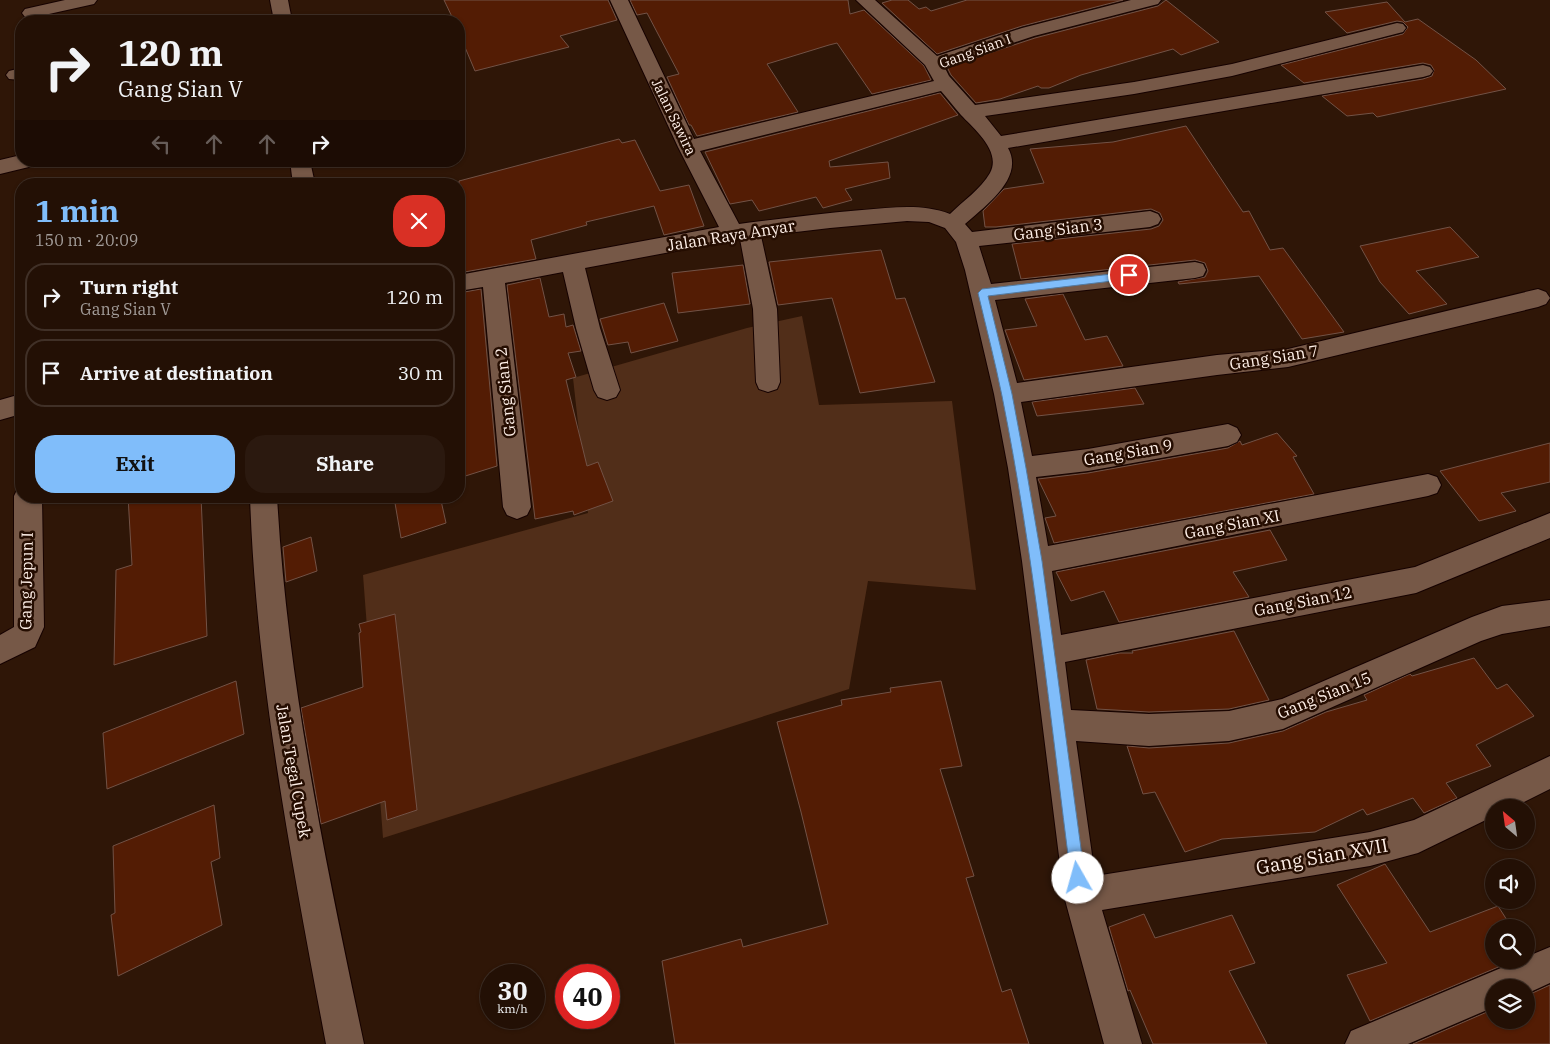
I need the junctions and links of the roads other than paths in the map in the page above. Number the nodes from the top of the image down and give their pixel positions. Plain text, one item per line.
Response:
1 (88, 0) edge
2 (279, 0) edge
3 (618, 0) edge
4 (865, 0) edge
5 (1152, 0) edge
6 (31, 13) dead end
7 (281, 15) edge
8 (1398, 28) dead end
9 (934, 63) junction
10 (1423, 70) dead end
11 (946, 84) junction
12 (969, 112) junction
13 (997, 143) junction
14 (688, 147) junction
15 (15, 164) edge
16 (0, 167) edge
17 (1150, 218) dead end
18 (741, 231) junction
19 (959, 231) junction
20 (572, 262) junction
21 (1195, 270) dead end
22 (493, 276) junction
23 (979, 281) junction
24 (465, 283) edge
25 (1538, 298) dead end
26 (768, 382) dead end
27 (607, 390) dead end
28 (1007, 394) junction
29 (15, 406) edge
30 (0, 410) edge
31 (1228, 435) dead end
32 (1024, 467) junction
33 (1428, 485) dead end
34 (28, 503) edge
35 (263, 503) edge
36 (517, 507) dead end
37 (1550, 525) edge
38 (1036, 561) junction
39 (1550, 613) edge
40 (0, 650) edge
41 (1048, 651) junction
42 (1057, 724) junction
43 (1550, 772) edge
44 (1080, 896) junction
45 (1550, 965) edge
46 (1517, 979) edge
47 (1485, 992) edge
48 (345, 1044) edge
49 (1123, 1044) edge
50 (1364, 1044) edge

1 - 6 street
2 - 7 street
3 - 14 street, Jalan Sawira
4 - 9 street
5 - 9 street, Gang Sian I
8 - 12 street
9 - 11 street, Gang Sian I
10 - 13 street
11 - 12 street, Gang Sian I
11 - 14 street
12 - 13 street, Gang Sian I
13 - 19 street, Gang Sian I
14 - 18 street, Jalan Sawira
15 - 16 street
17 - 19 street, Gang Sian 3
18 - 19 street, Jalan Raya Anyar
18 - 20 street, Jalan Raya Anyar
18 - 26 street, Jalan Sawira
19 - 23 street
20 - 22 street, Jalan Raya Anyar
20 - 27 street
21 - 23 street
22 - 24 street, Jalan Raya Anyar
22 - 36 street, Gang Sian 2
23 - 28 street
25 - 28 street, Gang Sian 7
28 - 32 street
29 - 30 street
31 - 32 street, Gang Sian 9
32 - 38 street
33 - 38 street, Gang Sian XI
34 - 40 street, Gang Jepun I
35 - 48 street, Jalan Tegal Cupek
37 - 41 street, Gang Sian 12
38 - 41 street
39 - 42 street, Gang Sian 15
41 - 42 street
42 - 44 street
43 - 44 street, Gang Sian XVII
44 - 49 street
45 - 46 street
47 - 50 street

